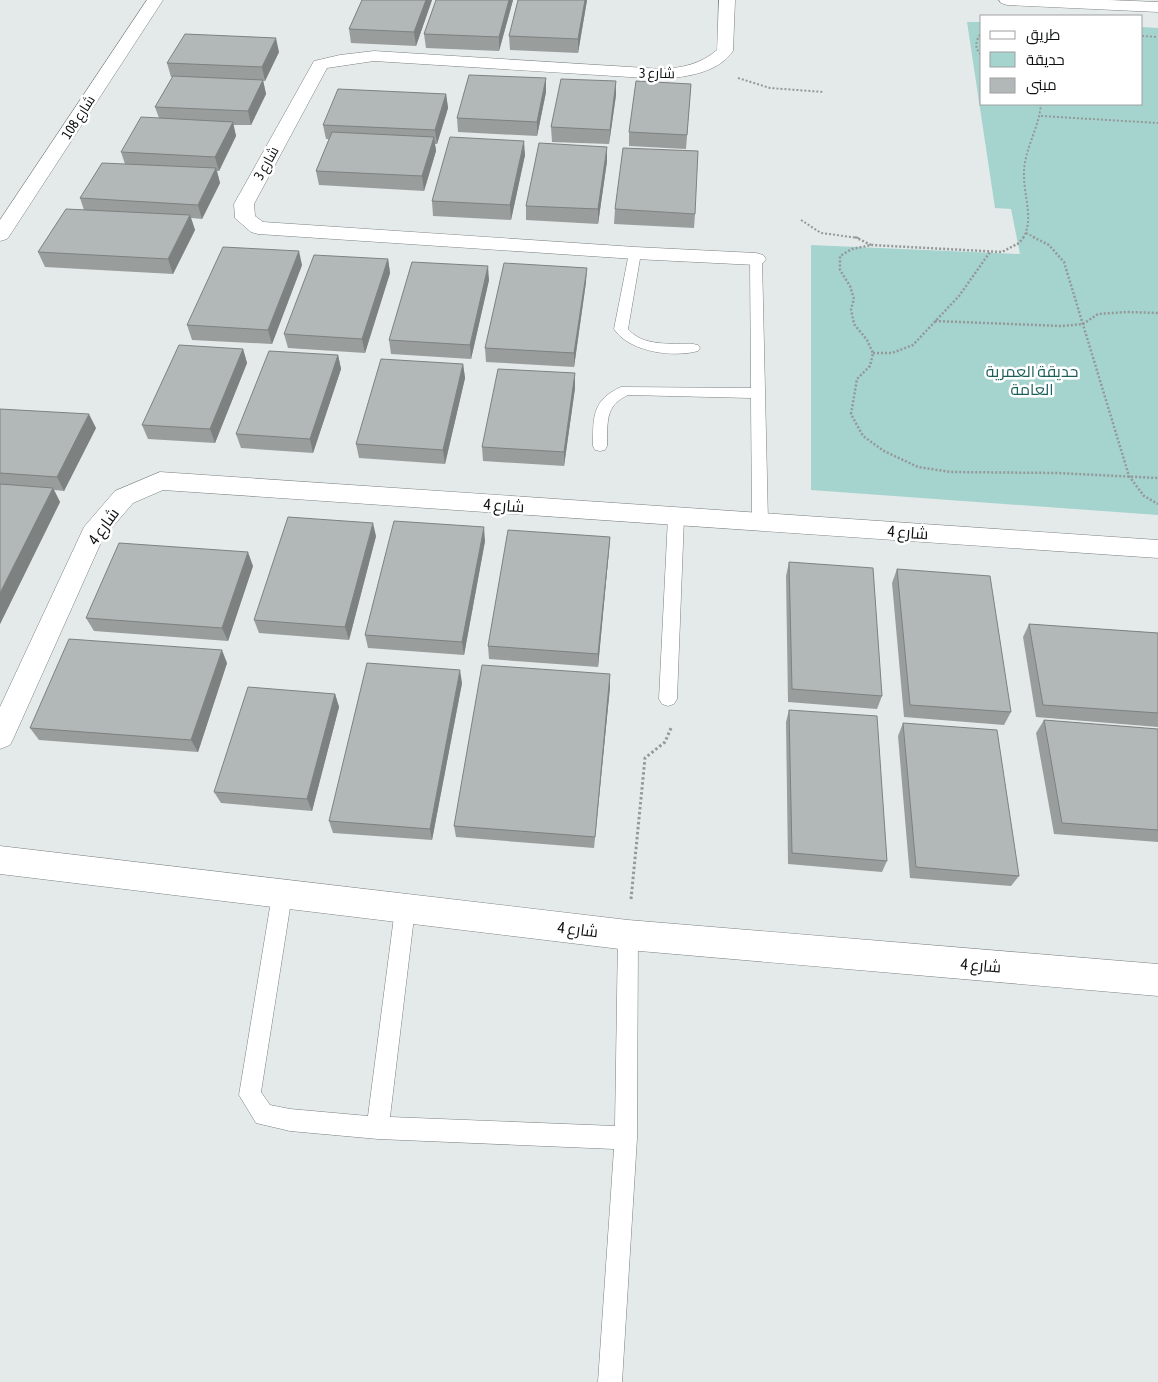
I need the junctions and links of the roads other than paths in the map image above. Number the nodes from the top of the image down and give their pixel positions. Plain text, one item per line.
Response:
1 (155, 0) edge
2 (728, 0) edge
3 (1007, 0) edge
4 (1083, 2) edge
5 (1158, 7) edge
6 (0, 235) edge
7 (635, 253) junction
8 (756, 259) joint
9 (694, 348) dead end
10 (758, 393) junction
11 (600, 446) dead end
12 (676, 517) junction
13 (760, 522) junction
14 (1158, 549) edge
15 (668, 699) road end
16 (0, 737) edge
17 (0, 860) edge
18 (282, 895) junction
19 (405, 909) junction
20 (628, 934) junction
21 (1158, 980) edge
22 (378, 1128) junction
23 (626, 1138) junction
24 (610, 1382) edge

1 - 6 street, شارع 108
2 - 7 street, شارع 3
3 - 4 street
4 - 5 street
7 - 8 street, شارع 3
7 - 9 lane
8 - 10 lane
10 - 11 lane
10 - 13 lane
12 - 13 street, شارع 4
12 - 15 lane
12 - 16 street, شارع 4
13 - 14 street, شارع 4
17 - 18 street, شارع 4
18 - 19 street, شارع 4
18 - 22 lane
19 - 20 street, شارع 4
19 - 22 lane
20 - 21 street, شارع 4
20 - 23 lane
22 - 23 lane
23 - 24 lane

